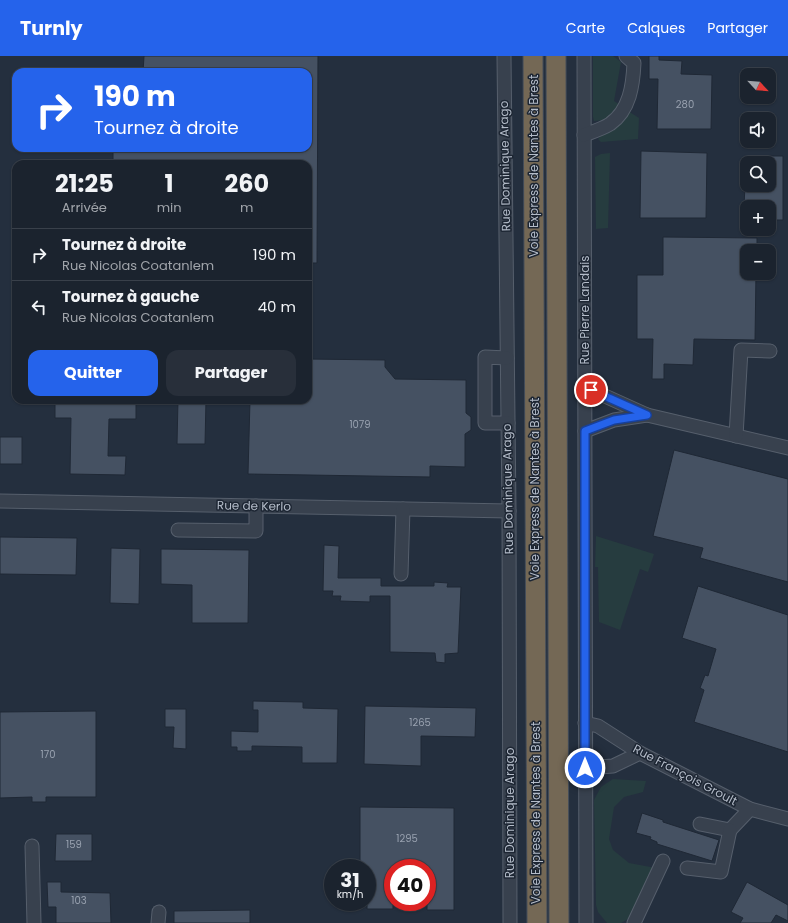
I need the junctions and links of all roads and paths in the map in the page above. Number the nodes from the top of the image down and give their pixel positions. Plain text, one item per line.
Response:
1 (504, 56) edge
2 (533, 56) edge
3 (556, 56) edge
4 (584, 56) edge
5 (626, 56) edge
6 (584, 136) junction
7 (770, 351) dead end
8 (507, 358) junction
9 (585, 387) junction
10 (647, 415) junction
11 (508, 423) junction
12 (585, 431) junction
13 (736, 436) junction
14 (788, 448) edge
15 (0, 501) edge
16 (256, 506) junction
17 (403, 509) junction
18 (509, 511) junction
19 (178, 530) dead end
20 (401, 574) dead end
21 (585, 723) junction
22 (640, 753) junction
23 (585, 768) junction
24 (750, 809) junction
25 (788, 819) edge
26 (700, 824) dead end
27 (730, 830) junction
28 (32, 846) dead end
29 (663, 861) dead end
30 (687, 868) dead end
31 (34, 923) edge
32 (510, 923) edge
33 (537, 923) edge
34 (559, 923) edge
35 (586, 923) edge
36 (634, 923) edge

1 - 8 street, Rue Dominique Arago
2 - 33 highway, Voie Express de Nantes à Brest
3 - 34 highway, Voie Express de Nantes à Brest
4 - 6 street, Rue Pierre Landais
5 - 6 street
6 - 9 street, Rue Pierre Landais
7 - 13 street
8 - 11 street, Rue Dominique Arago
8 - 11 street
9 - 10 street
9 - 12 street, Rue Pierre Landais
10 - 12 street
10 - 13 street
11 - 18 street, Rue Dominique Arago
12 - 21 street, Rue Pierre Landais
13 - 14 street
15 - 16 street, Rue de Kerlo
16 - 17 street, Rue de Kerlo
16 - 19 street
17 - 18 street, Rue de Kerlo
17 - 20 street
18 - 32 street, Rue Dominique Arago
21 - 22 street, Rue François Groult
21 - 23 street, Rue Pierre Landais
22 - 23 street
22 - 24 street, Rue François Groult
23 - 35 street, Rue Pierre Landais
24 - 25 street, Rue François Groult
24 - 27 street
26 - 27 street
27 - 30 street
28 - 31 street
29 - 36 street

